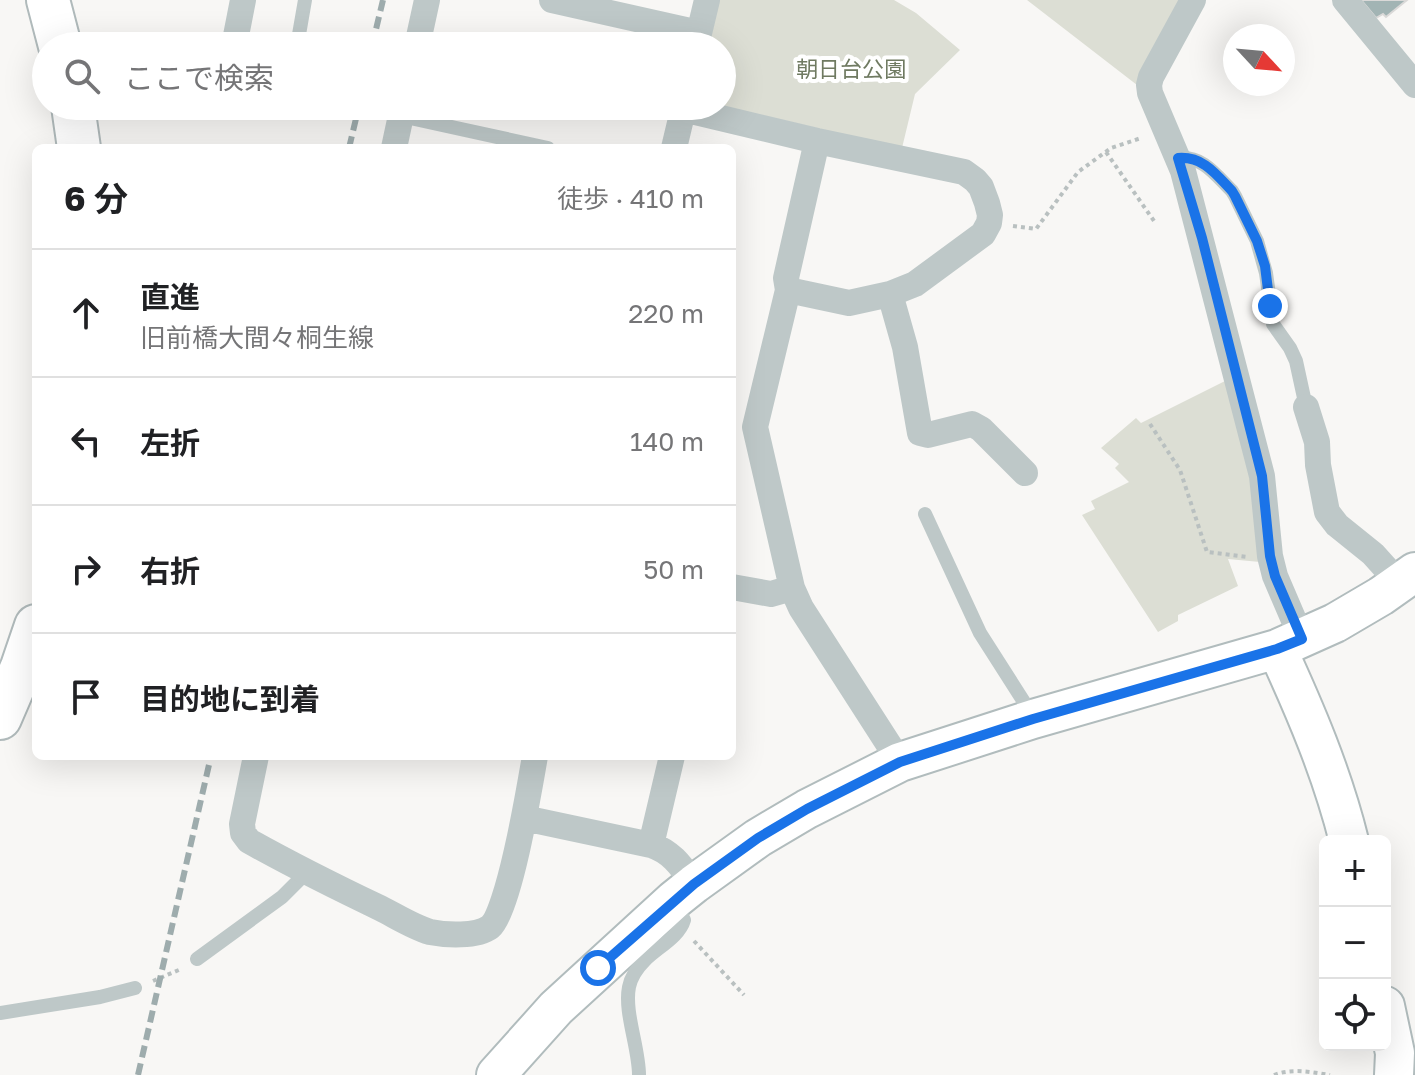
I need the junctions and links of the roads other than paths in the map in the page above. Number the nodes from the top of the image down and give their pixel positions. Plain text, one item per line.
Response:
1 (48, 0) edge
2 (243, 0) edge
3 (305, 0) edge
4 (427, 0) edge
5 (552, 0) edge
6 (707, 0) edge
7 (1193, 0) edge
8 (1345, 0) edge
9 (56, 32) edge
10 (237, 32) edge
11 (299, 32) edge
12 (420, 32) edge
13 (672, 32) edge
14 (700, 32) edge
15 (1415, 85) edge
16 (75, 120) edge
17 (400, 120) edge
18 (438, 120) edge
19 (680, 120) edge
20 (732, 120) edge
21 (817, 141) junction
22 (78, 144) edge
23 (395, 144) edge
24 (532, 144) edge
25 (675, 144) edge
26 (1178, 158) junction
27 (788, 290) junction
28 (890, 294) junction
29 (1306, 407) joint
30 (743, 425) edge
31 (1025, 473) dead end
32 (925, 514) dead end
33 (1408, 578) edge
34 (736, 588) edge
35 (792, 588) junction
36 (32, 638) edge
37 (1289, 644) junction
38 (0, 718) edge
39 (1033, 719) junction
40 (255, 760) edge
41 (534, 760) edge
42 (671, 760) edge
43 (900, 762) junction
44 (524, 818) junction
45 (1348, 835) edge
46 (651, 845) junction
47 (306, 873) junction
48 (683, 904) junction
49 (197, 959) road end
50 (135, 988) road end
51 (0, 1013) edge
52 (1391, 1034) edge
53 (496, 1075) edge
54 (639, 1075) edge
55 (1394, 1075) edge

1 - 9 main road
2 - 10 street
3 - 11 lane
4 - 12 street
5 - 13 street
6 - 14 street
7 - 26 street
8 - 15 street
16 - 22 main road
17 - 23 street
18 - 24 lane
19 - 25 street
20 - 21 street
21 - 27 street
21 - 28 street
26 - 29 lane
26 - 37 street
27 - 28 street
27 - 30 street
28 - 31 street
29 - 33 street
30 - 35 street
32 - 39 lane
33 - 37 street
34 - 35 street
35 - 43 street
36 - 38 main road
37 - 39 street
37 - 45 street
39 - 43 street
40 - 47 street
41 - 44 street
42 - 46 street
43 - 48 street
44 - 46 street
44 - 47 street
46 - 48 street
47 - 49 lane
48 - 53 street
48 - 54 lane
50 - 51 lane
52 - 55 street

